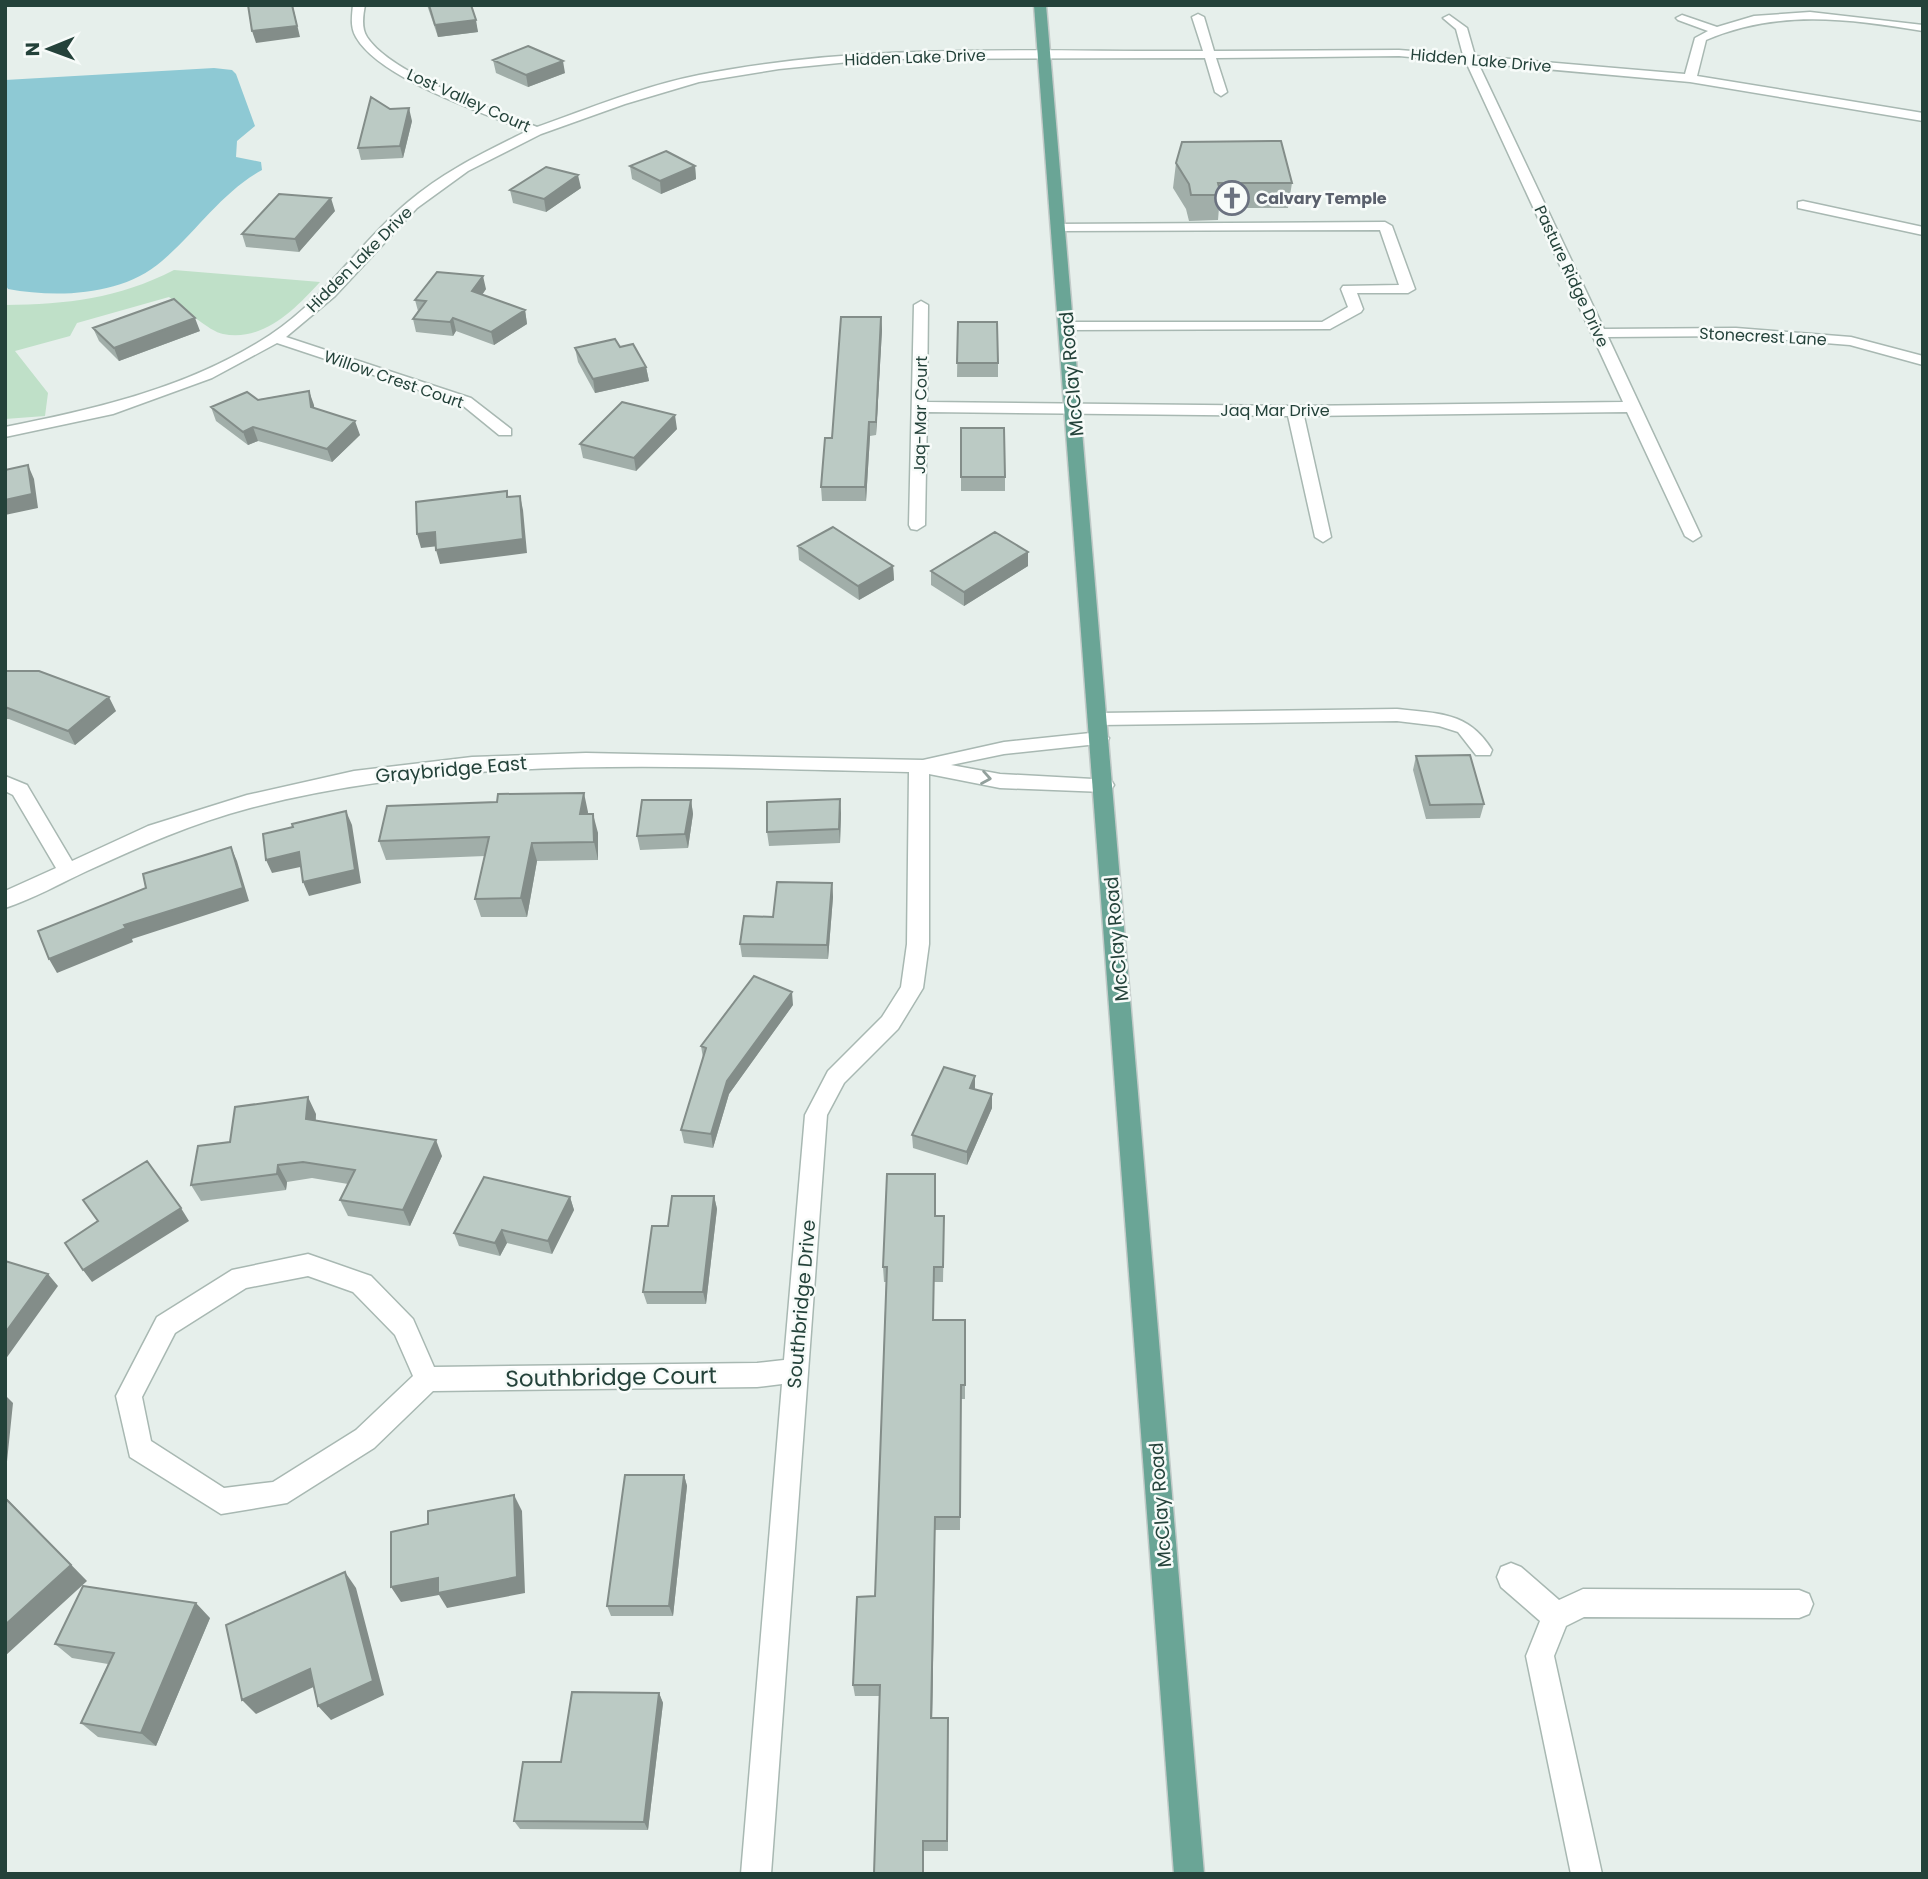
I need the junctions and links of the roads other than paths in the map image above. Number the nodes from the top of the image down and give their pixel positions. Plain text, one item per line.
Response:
1 (359, 5) edge
2 (1040, 5) edge
3 (1198, 17) dead end
4 (1449, 18) dead end
5 (1682, 18) dead end
6 (1923, 27) edge
7 (1716, 30) junction
8 (1045, 54) junction
9 (1210, 54) junction
10 (1470, 58) junction
11 (1690, 78) junction
12 (1221, 92) dead end
13 (1923, 117) edge
14 (537, 131) junction
15 (1803, 205) dead end
16 (1059, 227) junction
17 (1923, 231) edge
18 (920, 305) dead end
19 (1067, 326) junction
20 (1600, 333) junction
21 (276, 338) junction
22 (1923, 361) edge
23 (921, 407) junction
24 (1630, 407) junction
25 (1074, 409) junction
26 (1295, 411) junction
27 (5, 432) edge
28 (505, 432) dead end
29 (917, 525) dead end
30 (1693, 536) dead end
31 (1323, 537) dead end
32 (1099, 729) junction
33 (1483, 750) dead end
34 (919, 766) junction
35 (5, 783) edge
36 (1104, 785) junction
37 (67, 869) junction
38 (5, 900) edge
39 (796, 1370) junction
40 (427, 1380) junction
41 (1511, 1577) dead end
42 (1800, 1604) dead end
43 (1556, 1616) junction
44 (756, 1874) edge
45 (1189, 1874) edge
46 (1587, 1874) edge

1 - 14 street, Lost Valley Court
2 - 8 main road, McClay Road
3 - 9 street
4 - 10 street, Pasture Ridge Drive
5 - 7 street
6 - 7 street
7 - 11 street
8 - 9 street, Hidden Lake Drive
8 - 14 street, Hidden Lake Drive
8 - 16 main road, McClay Road
9 - 10 street, Hidden Lake Drive
9 - 12 street
10 - 11 street, Hidden Lake Drive
10 - 20 street, Pasture Ridge Drive
11 - 13 street, Hidden Lake Drive
14 - 21 street, Hidden Lake Drive
15 - 17 street
16 - 19 main road, McClay Road
16 - 19 street
18 - 23 street, Jaq-Mar Court
19 - 25 main road, McClay Road
20 - 22 street, Stonecrest Lane
20 - 24 street, Pasture Ridge Drive
21 - 27 street, Hidden Lake Drive
21 - 28 street, Willow Crest Court
23 - 25 street, Jaq Mar Drive
23 - 29 street, Jaq-Mar Court
24 - 26 street, Jaq Mar Drive
24 - 30 street, Pasture Ridge Drive
25 - 26 street, Jaq Mar Drive
25 - 32 main road, McClay Road
26 - 31 street
32 - 33 street, Graybridge East
32 - 34 street, Graybridge East
32 - 36 main road, McClay Road
34 -> 36 street, Graybridge East
34 - 37 street, Graybridge East
34 - 39 street, Southbridge Drive
35 - 37 street
36 - 45 main road, McClay Road
37 - 38 street, Graybridge East
39 - 40 street, Southbridge Court
39 - 44 street, Southbridge Drive
40 - 40 street
41 - 43 street
42 - 43 street
43 - 46 street

